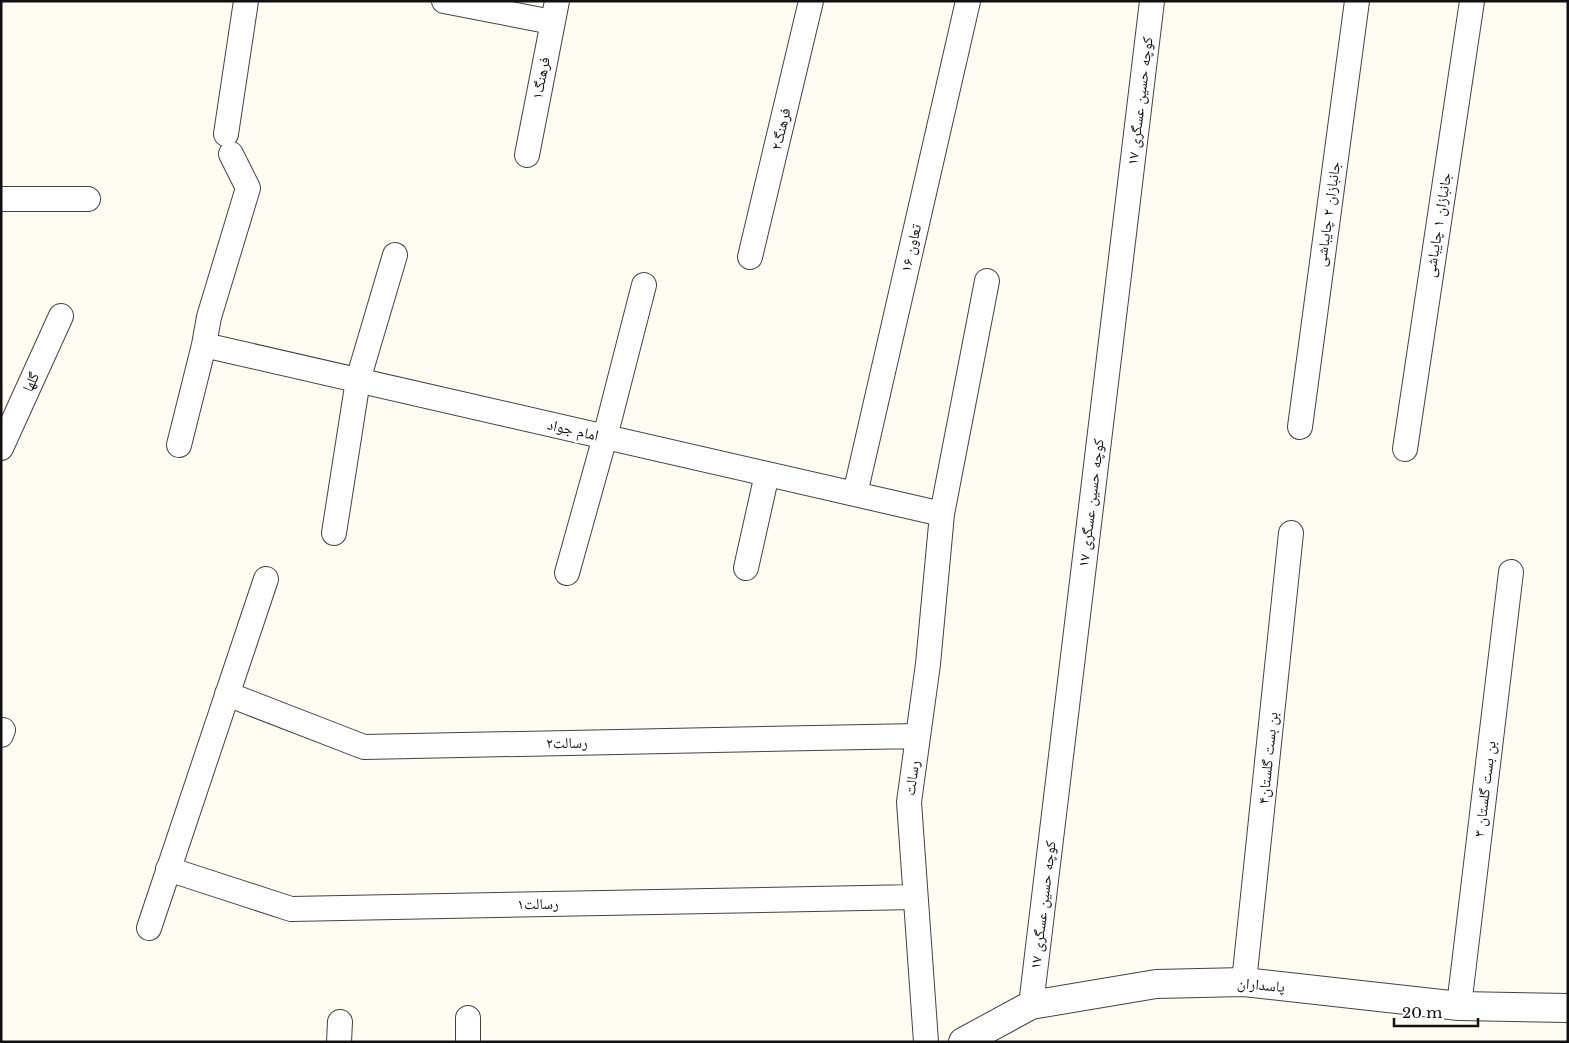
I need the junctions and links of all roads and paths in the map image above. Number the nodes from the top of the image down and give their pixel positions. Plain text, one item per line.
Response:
1 (246, 1) edge
2 (444, 1) edge
3 (811, 1) edge
4 (968, 1) edge
5 (1152, 1) edge
6 (1357, 1) edge
7 (1472, 1) edge
8 (554, 12) edge
9 (527, 155) dead end
10 (1, 199) edge
11 (88, 199) dead end
12 (395, 255) dead end
13 (750, 257) dead end
14 (987, 281) dead end
15 (644, 285) dead end
16 (61, 316) dead end
17 (204, 344) junction
18 (358, 380) junction
19 (1300, 427) dead end
20 (605, 437) junction
21 (180, 444) dead end
22 (1, 448) edge
23 (1405, 450) dead end
24 (767, 474) junction
25 (854, 494) junction
26 (942, 514) junction
27 (334, 533) dead end
28 (1291, 533) dead end
29 (746, 568) dead end
30 (1510, 572) dead end
31 (567, 573) dead end
32 (266, 579) dead end
33 (227, 694) junction
34 (918, 736) junction
35 (168, 869) junction
36 (915, 897) junction
37 (148, 928) dead end
38 (1244, 982) junction
39 (1031, 1005) junction
40 (1459, 1006) junction
41 (1568, 1008) edge
42 (468, 1018) dead end
43 (468, 1042) edge
44 (926, 1042) edge
45 (963, 1042) edge

1 - 17 street
2 - 8 street
3 - 13 street, فرهنگ۲
4 - 25 street, تعاون ۱۶
5 - 39 street, کوچه حسین عسگری ۱۷
6 - 19 street, جانبازان ۲ چایباشی
7 - 23 street, جانبازان ۱ چایباشی
8 - 9 street, فرهنگ۱
10 - 11 street
12 - 18 street
14 - 26 street, رسالت
15 - 20 street
16 - 22 street, گلها
17 - 18 street, امام جواد
17 - 21 street
18 - 20 street, امام جواد
18 - 27 street
20 - 24 street, امام جواد
20 - 31 street
24 - 25 street, امام جواد
24 - 29 street
25 - 26 street, امام جواد
26 - 34 street, رسالت
28 - 38 street, بن بست گلستان۴
30 - 40 street, بن بست گلستان ۳
32 - 33 street
33 - 34 street, رسالت۲
33 - 35 street
34 - 36 street, رسالت
35 - 36 street, رسالت۱
35 - 37 street
36 - 44 street, رسالت
38 - 39 street, پاسداران
38 - 40 street, پاسداران
39 - 45 street, پاسداران
40 - 41 street, پاسداران
42 - 43 street

